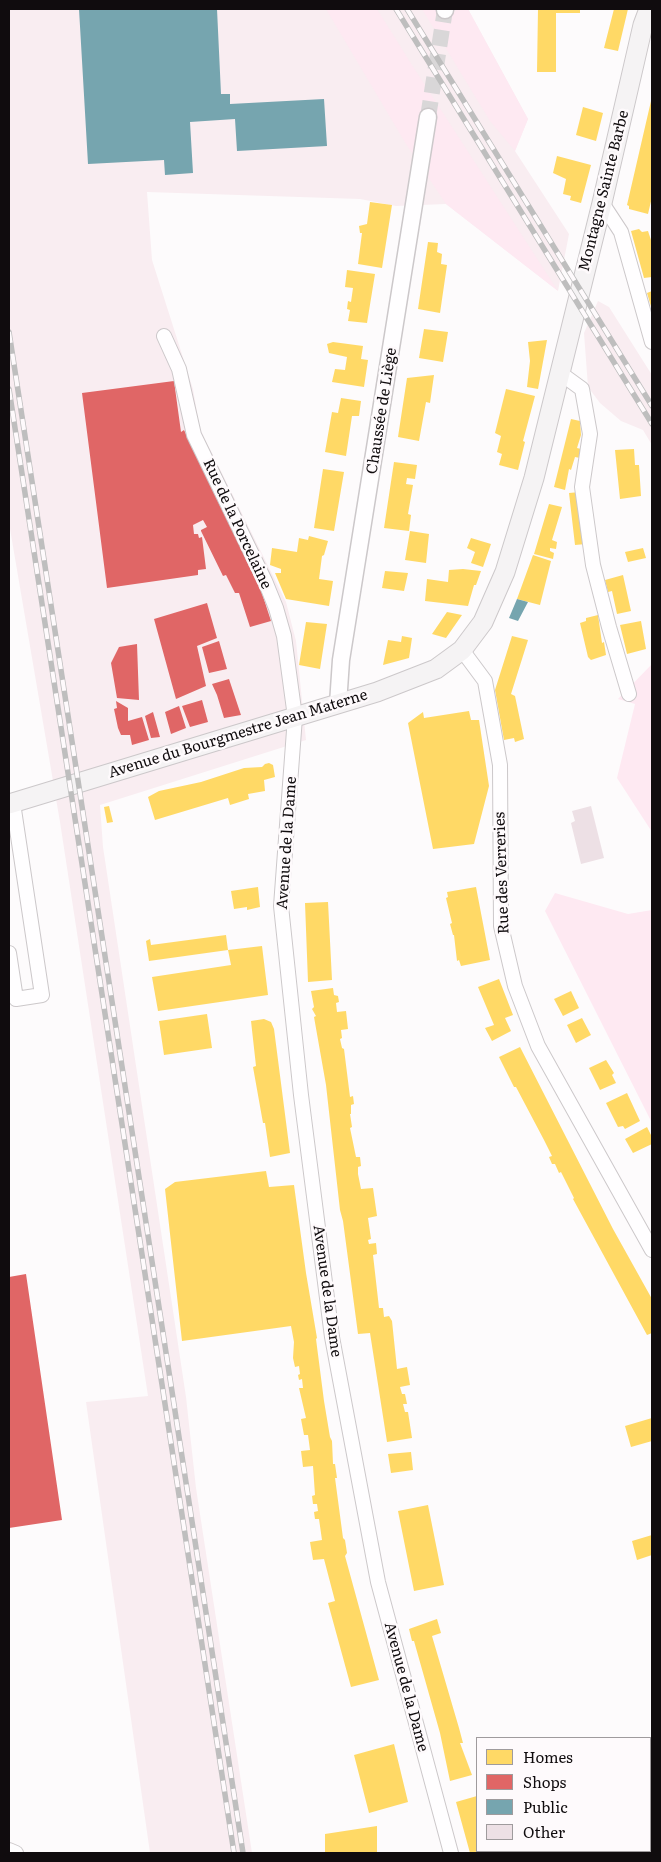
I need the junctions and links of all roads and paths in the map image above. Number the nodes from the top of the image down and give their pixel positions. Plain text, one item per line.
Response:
1 (649, 9) edge
2 (428, 117) tunnel mouth
3 (602, 203) junction
4 (164, 336) dead end
5 (652, 342) edge
6 (560, 373) junction
7 (462, 650) junction
8 (629, 694) dead end
9 (338, 704) junction
10 (295, 717) junction
11 (11, 804) edge
12 (9, 953) edge
13 (652, 1250) edge
14 (9, 1850) edge
15 (16, 1853) edge
16 (451, 1853) edge

1 - 3 main road, Montagne Sainte Barbe
2 - 9 street, Chaussée de Liège
3 - 5 street
3 - 6 main road, Montagne Sainte Barbe
4 - 10 street, Rue de la Porcelaine
6 - 7 main road, Montagne Sainte Barbe
6 - 8 street
7 - 9 main road, Avenue du Bourgmestre Jean Materne
7 - 13 street, Rue des Verreries
9 - 10 main road, Avenue du Bourgmestre Jean Materne
10 - 11 main road, Avenue du Bourgmestre Jean Materne
10 - 16 street, Avenue de la Dame
11 - 12 street
14 - 15 street

